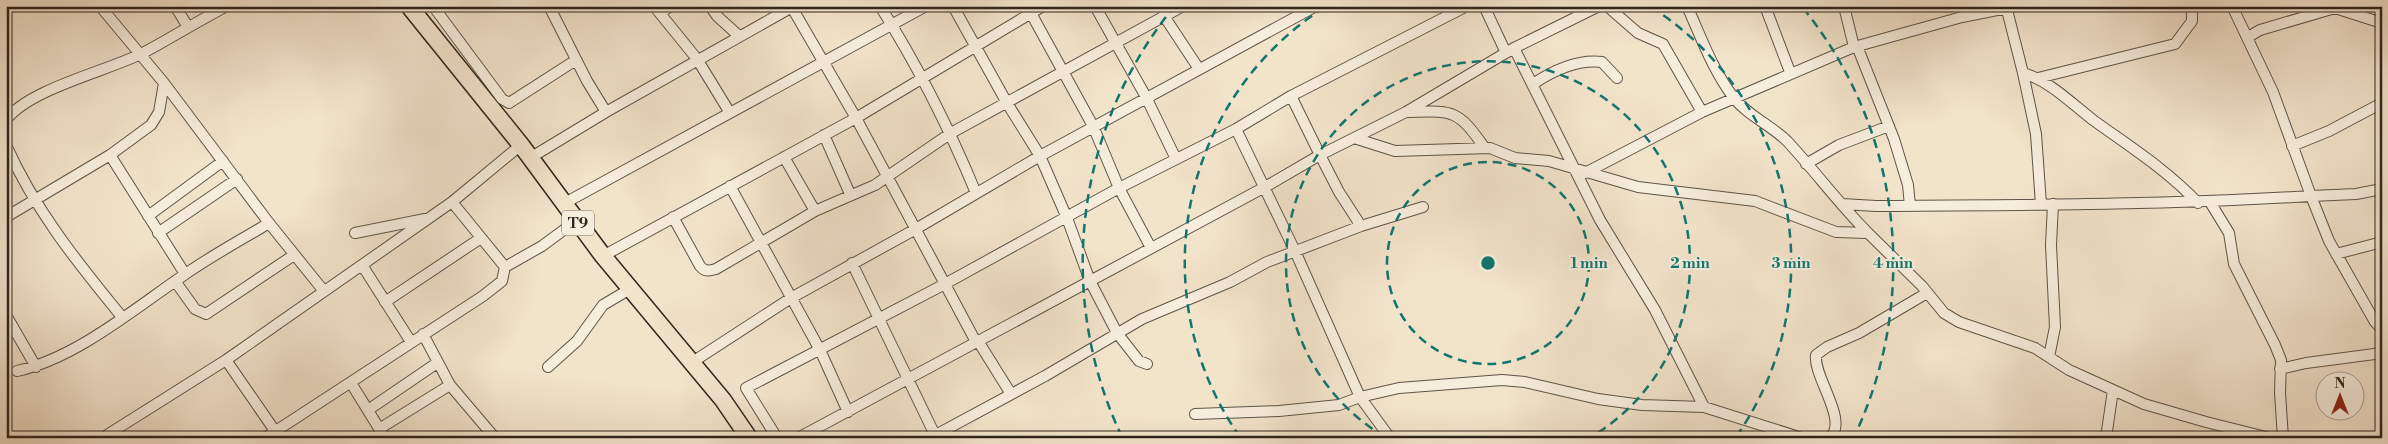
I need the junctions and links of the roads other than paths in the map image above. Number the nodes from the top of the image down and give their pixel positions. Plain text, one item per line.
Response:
1 (100, 6) edge
2 (175, 6) edge
3 (227, 6) edge
4 (409, 6) edge
5 (435, 6) edge
6 (549, 6) edge
7 (671, 6) edge
8 (710, 6) edge
9 (880, 6) edge
10 (926, 6) edge
11 (953, 6) edge
12 (1043, 6) edge
13 (1095, 6) edge
14 (1183, 6) edge
15 (1316, 6) edge
16 (1467, 6) edge
17 (1484, 6) edge
18 (1599, 6) edge
19 (1607, 6) edge
20 (1687, 6) edge
21 (1765, 6) edge
22 (1844, 6) edge
23 (2192, 6) edge
24 (2232, 6) edge
25 (792, 7) edge
26 (2010, 7) edge
27 (657, 10) edge
28 (1029, 10) edge
29 (1164, 16) junction
30 (2382, 23) edge
31 (892, 25) junction
32 (188, 27) junction
33 (739, 36) junction
34 (2248, 37) junction
35 (1117, 44) junction
36 (976, 47) junction
37 (1855, 47) junction
38 (1510, 51) junction
39 (141, 54) junction
40 (697, 59) junction
41 (576, 60) junction
42 (823, 62) junction
43 (1198, 69) junction
44 (1064, 71) junction
45 (1790, 72) junction
46 (2023, 73) junction
47 (1617, 78) dead end
48 (2038, 78) junction
49 (924, 79) junction
50 (164, 83) junction
51 (1533, 84) junction
52 (1291, 96) junction
53 (1146, 97) junction
54 (1733, 97) junction
55 (2382, 102) edge
56 (1007, 103) junction
57 (606, 112) junction
58 (1406, 112) junction
59 (1702, 112) junction
60 (730, 114) junction
61 (856, 118) junction
62 (6, 120) edge
63 (1093, 126) junction
64 (1889, 126) junction
65 (1236, 129) junction
66 (951, 133) junction
67 (824, 135) junction
68 (1354, 138) junction
69 (6, 144) edge
70 (2292, 146) junction
71 (1484, 147) junction
72 (526, 152) junction
73 (110, 155) junction
74 (1320, 155) junction
75 (1040, 156) junction
76 (784, 157) junction
77 (1176, 159) junction
78 (223, 161) junction
79 (1806, 164) junction
80 (1573, 170) junction
81 (1585, 173) junction
82 (886, 176) junction
83 (237, 179) junction
84 (730, 186) junction
85 (1265, 187) junction
86 (1119, 188) junction
87 (2382, 189) edge
88 (976, 193) junction
89 (850, 194) junction
90 (2311, 196) junction
91 (35, 199) junction
92 (452, 202) junction
93 (2210, 202) junction
94 (2198, 203) junction
95 (563, 204) junction
96 (1842, 204) junction
97 (2041, 204) junction
98 (2053, 204) junction
99 (1910, 206) junction
100 (1423, 207) dead end
101 (815, 211) junction
102 (148, 216) junction
103 (6, 217) edge
104 (674, 217) junction
105 (430, 218) junction
106 (1067, 218) junction
107 (576, 221) junction
108 (269, 223) junction
109 (1361, 226) junction
110 (914, 230) junction
111 (158, 233) junction
112 (355, 233) dead end
113 (1868, 233) junction
114 (481, 238) junction
115 (762, 241) junction
116 (2382, 242) edge
117 (1151, 248) junction
118 (1295, 251) junction
119 (2336, 254) junction
120 (294, 255) junction
121 (603, 256) junction
122 (852, 263) junction
123 (362, 265) junction
124 (505, 267) junction
125 (185, 274) junction
126 (1090, 280) junction
127 (175, 281) junction
128 (944, 285) junction
129 (630, 289) junction
130 (323, 290) junction
131 (1927, 293) junction
132 (791, 298) junction
133 (385, 302) junction
134 (6, 315) edge
135 (122, 317) junction
136 (878, 319) junction
137 (2382, 330) edge
138 (1117, 333) junction
139 (423, 334) junction
140 (977, 341) junction
141 (411, 342) junction
142 (820, 350) junction
143 (2382, 353) edge
144 (2048, 357) junction
145 (226, 360) junction
146 (437, 363) junction
147 (691, 363) junction
148 (1147, 364) dead end
149 (36, 367) junction
150 (548, 367) dead end
151 (2280, 369) junction
152 (17, 372) dead end
153 (908, 377) junction
154 (350, 383) junction
155 (450, 385) junction
156 (2113, 390) junction
157 (1011, 394) junction
158 (1360, 397) junction
159 (1704, 407) junction
160 (368, 410) junction
161 (848, 412) junction
162 (1195, 414) dead end
163 (379, 429) junction
164 (275, 431) junction
165 (107, 435) dead end
166 (931, 437) edge
167 (265, 438) edge
168 (385, 438) edge
169 (495, 438) edge
170 (749, 438) edge
171 (777, 438) edge
172 (798, 438) edge
173 (1390, 438) edge
174 (1802, 438) edge
175 (1830, 438) edge
176 (2106, 438) edge
177 (2270, 438) edge
178 (2283, 438) edge

1 - 39 street
2 - 32 street
3 - 32 street
4 - 72 highway, T9
5 - 41 street
6 - 41 street
7 - 27 street
8 - 33 street
9 - 31 street
10 - 31 street
11 - 36 street
12 - 28 street
13 - 35 street
14 - 29 street
15 - 43 street
16 - 52 street
17 - 38 street
18 - 38 street
19 - 59 street
20 - 54 street
21 - 45 street
22 - 37 street
23 - 48 street
24 - 34 street
25 - 33 street
25 - 42 street
26 - 37 street
26 - 46 street
27 - 40 street
28 - 36 street
28 - 44 street
29 - 35 street
29 - 43 street
30 - 34 street
31 - 42 street
31 - 49 street
32 - 39 street
33 - 40 street
34 - 70 street
35 - 44 street
35 - 53 street
36 - 49 street
36 - 56 street
37 - 45 street
37 - 64 street
38 - 51 street
38 - 58 street
39 - 50 street
39 - 62 street
40 - 57 street
40 - 60 street
41 - 57 street
42 - 60 street
42 - 61 street
43 - 53 street
44 - 56 street
44 - 63 street
45 - 54 street
46 - 48 street
46 - 97 street
47 - 51 street
48 - 94 street
49 - 61 street
49 - 66 street
50 - 73 street
50 - 78 street
51 - 80 street
52 - 65 street
52 - 74 street
53 - 63 street
53 - 77 street
54 - 59 street
54 - 79 street
55 - 70 street
56 - 66 street
56 - 75 street
57 - 72 street
58 - 68 street
58 - 71 street
59 - 81 street
60 - 95 street
61 - 67 street
61 - 82 street
63 - 75 street
63 - 86 street
64 - 79 street
64 - 99 street
65 - 77 street
65 - 85 street
66 - 82 street
66 - 88 street
67 - 76 street
67 - 89 street
68 - 71 street
68 - 74 street
69 - 91 street
70 - 90 street
71 - 80 street
72 - 92 street
72 - 95 highway, T9
73 - 91 street
73 - 102 street
74 - 85 street
74 - 109 street
75 - 88 street
75 - 106 street
76 - 84 street
76 - 101 street
77 - 86 street
78 - 83 street
78 - 102 street
79 - 96 street
80 - 81 street
80 - 159 street
81 - 113 street
82 - 89 street
82 - 110 street
83 - 108 street
83 - 111 street
84 - 104 street
84 - 115 street
85 - 117 street
85 - 118 street
86 - 106 street
86 - 117 street
87 - 90 street
88 - 110 street
89 - 101 street
90 - 93 street
90 - 119 street
91 - 103 street
91 - 135 street
92 - 105 street
92 - 114 street
93 - 94 street
93 - 151 street
94 - 98 street
95 - 107 highway, T9
96 - 99 street
96 - 113 street
97 - 98 street
97 - 99 street
98 - 144 street
100 - 109 street
101 - 115 street
102 - 111 street
104 - 115 street
104 - 121 street
105 - 112 street
105 - 123 street
106 - 126 street
106 - 128 street
107 - 121 highway, T9
107 - 124 street
108 - 120 street
108 - 125 street
109 - 118 street
110 - 122 street
110 - 128 street
111 - 125 street
113 - 131 street
114 - 124 street
114 - 133 street
115 - 132 street
116 - 119 street
117 - 126 street
118 - 138 street
118 - 158 street
119 - 137 street
120 - 127 street
120 - 130 street
121 - 129 highway, T9
122 - 132 street
122 - 136 street
123 - 130 street
123 - 133 street
124 - 139 street
125 - 127 street
126 - 138 street
126 - 140 street
127 - 135 street
128 - 136 street
128 - 140 street
129 - 147 highway, T9
129 - 150 street
130 - 145 street
131 - 144 street
131 - 175 street
132 - 142 street
132 - 147 street
133 - 141 street
134 - 149 street
135 - 149 street
136 - 142 street
136 - 153 street
138 - 148 street
138 - 157 street
139 - 141 street
139 - 146 street
140 - 153 street
140 - 157 street
141 - 154 street
142 - 161 street
142 - 171 street
143 - 151 street
144 - 156 street
145 - 164 street
145 - 165 street
146 - 155 street
146 - 160 street
147 - 170 highway, T9
149 - 152 street
151 - 178 street
153 - 161 street
153 - 166 street
154 - 160 street
154 - 164 street
155 - 163 street
155 - 169 street
156 - 176 street
156 - 177 street
157 - 166 street
158 - 159 street
158 - 162 street
158 - 173 street
159 - 174 street
160 - 163 street
161 - 172 street
163 - 168 street
164 - 167 street

